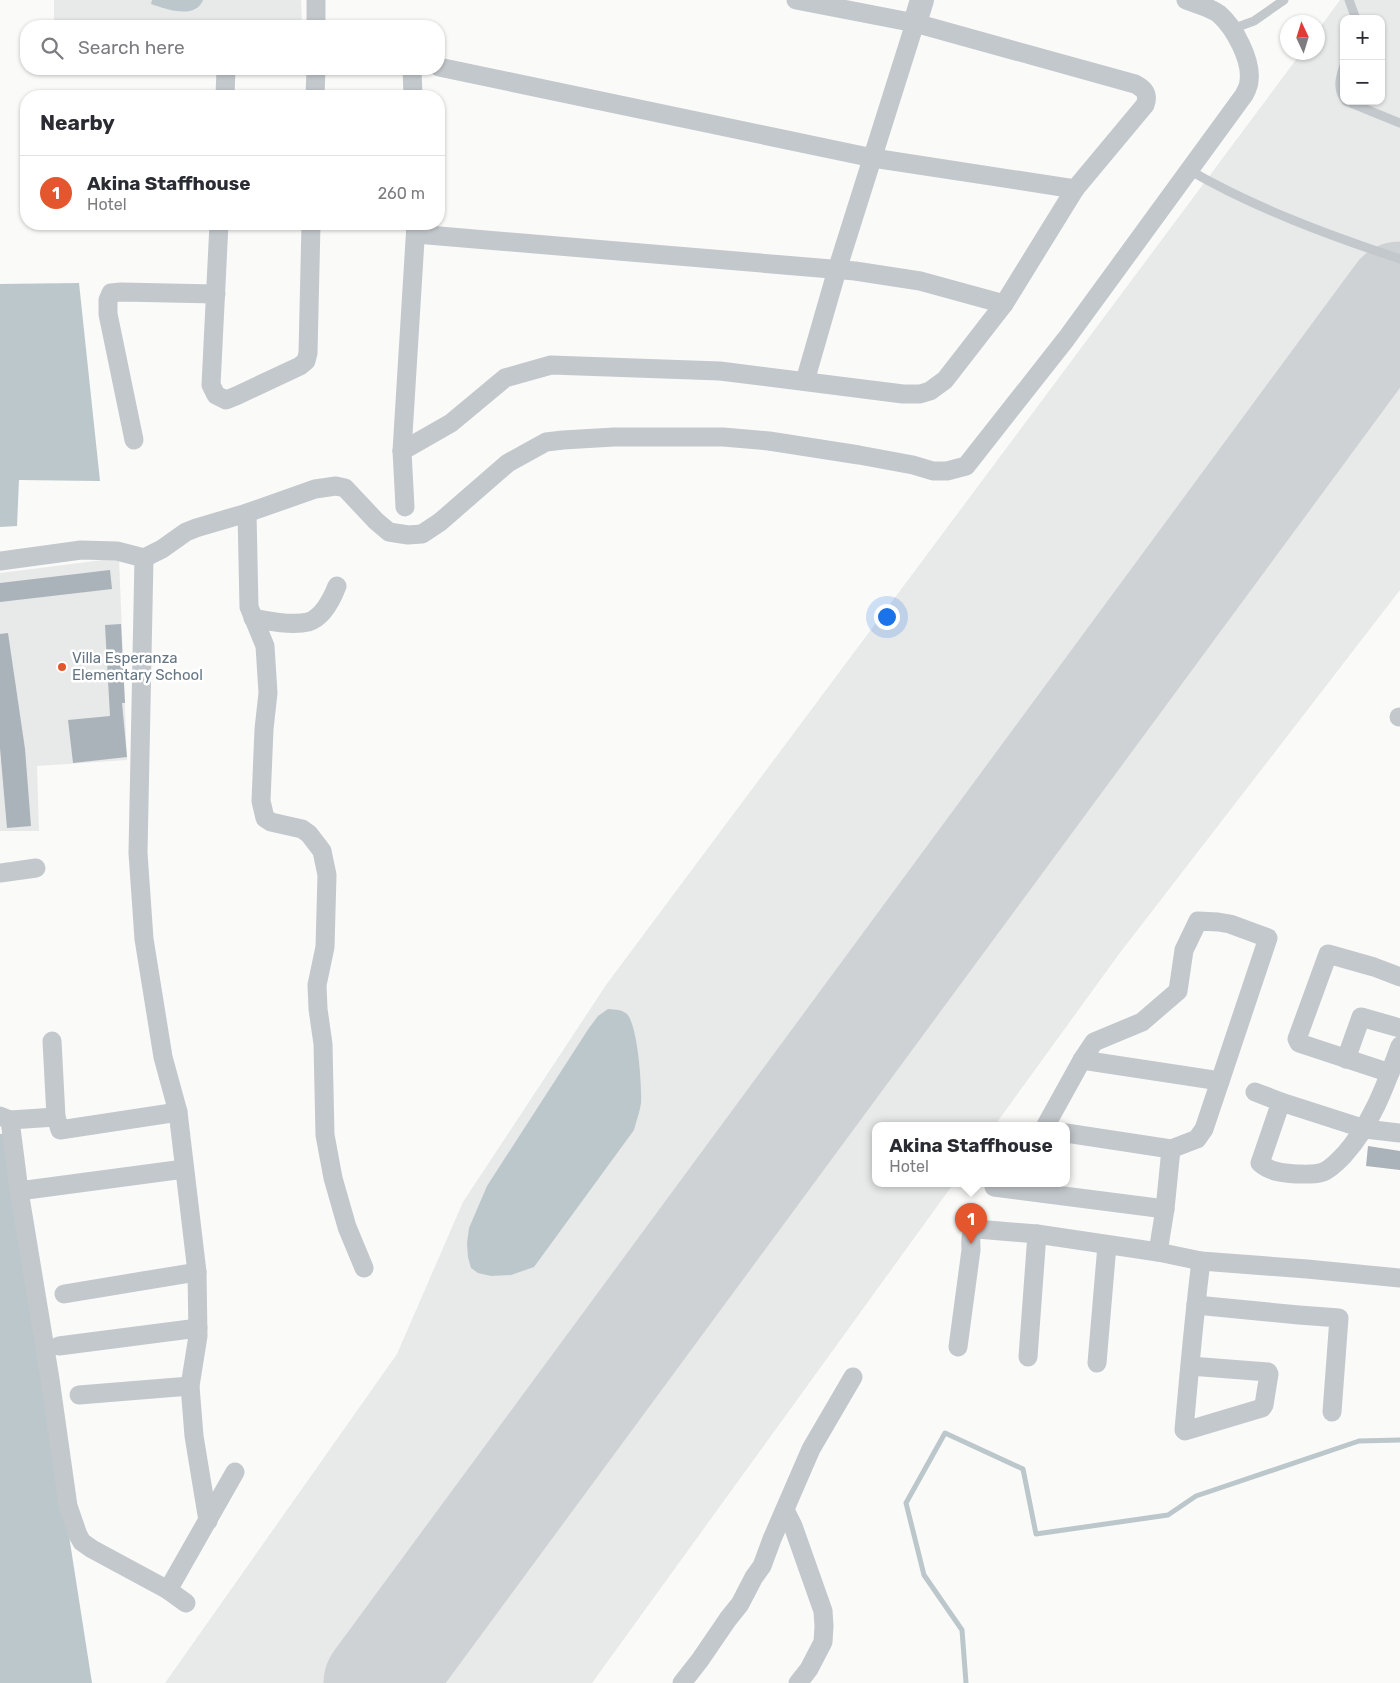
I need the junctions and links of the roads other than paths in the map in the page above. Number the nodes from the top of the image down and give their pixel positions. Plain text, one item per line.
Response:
1 (316, 0) edge
2 (796, 0) edge
3 (922, 0) edge
4 (1186, 0) edge
5 (1284, 0) edge
6 (1349, 0) edge
7 (1355, 15) edge
8 (316, 20) edge
9 (915, 24) junction
10 (1232, 29) junction
11 (445, 68) edge
12 (226, 75) edge
13 (316, 75) edge
14 (412, 75) edge
15 (225, 90) edge
16 (315, 90) edge
17 (413, 90) edge
18 (1357, 105) edge
19 (1400, 123) edge
20 (872, 158) junction
21 (1189, 170) junction
22 (1075, 189) junction
23 (219, 230) edge
24 (311, 230) edge
25 (416, 230) edge
26 (426, 230) edge
27 (1400, 259) edge
28 (837, 270) junction
29 (216, 294) junction
30 (1004, 304) junction
31 (805, 381) junction
32 (134, 440) dead end
33 (402, 451) junction
34 (405, 507) dead end
35 (247, 513) junction
36 (144, 558) junction
37 (0, 561) edge
38 (337, 586) dead end
39 (252, 618) junction
40 (36, 868) dead end
41 (0, 873) edge
42 (1400, 977) edge
43 (1400, 1028) edge
44 (52, 1041) dead end
45 (1400, 1046) edge
46 (1346, 1059) junction
47 (1082, 1060) junction
48 (1390, 1073) junction
49 (1220, 1081) junction
50 (1255, 1092) dead end
51 (1281, 1102) junction
52 (178, 1112) junction
53 (56, 1117) junction
54 (5, 1118) edge
55 (1048, 1122) edge
56 (1365, 1129) junction
57 (1400, 1133) edge
58 (1070, 1134) edge
59 (1171, 1149) junction
60 (184, 1170) junction
61 (994, 1187) edge
62 (19, 1191) junction
63 (1165, 1209) junction
64 (1037, 1234) junction
65 (1106, 1245) junction
66 (1158, 1252) junction
67 (1202, 1261) junction
68 (364, 1268) dead end
69 (197, 1272) junction
70 (1400, 1278) edge
71 (64, 1294) dead end
72 (1196, 1305) junction
73 (198, 1328) junction
74 (60, 1346) dead end
75 (958, 1347) dead end
76 (1028, 1357) dead end
77 (1097, 1363) dead end
78 (1190, 1366) junction
79 (853, 1377) dead end
80 (190, 1386) junction
81 (79, 1395) dead end
82 (1332, 1412) dead end
83 (235, 1472) dead end
84 (785, 1510) junction
85 (208, 1521) junction
86 (168, 1590) junction
87 (186, 1602) dead end
88 (682, 1683) edge
89 (798, 1683) edge

1 - 8 street
2 - 9 street
3 - 9 street
4 - 10 street
5 - 10 lane
6 - 7 lane
9 - 20 street
9 - 22 street
10 - 21 street
11 - 20 street
12 - 15 street
13 - 16 street
14 - 17 street
18 - 19 lane
20 - 22 street
20 - 28 street
21 - 27 lane
21 - 35 street
22 - 30 street
23 - 29 street
24 - 29 street
25 - 33 street
26 - 28 street
28 - 30 street
28 - 31 street
29 - 32 street
30 - 31 street
31 - 33 street
33 - 34 street
35 - 36 street
35 - 39 street
36 - 37 street
36 - 52 street
38 - 39 street
39 - 68 street
40 - 41 street
42 - 46 street
43 - 46 street
44 - 53 street
45 - 48 street
46 - 48 street
47 - 49 street
47 - 49 street
47 - 55 street
48 - 56 street
49 - 59 street
50 - 51 street
51 - 56 street
51 - 56 street
52 - 53 street
52 - 60 street
53 - 54 street
54 - 62 street
56 - 57 street
58 - 59 street
59 - 63 street
60 - 62 street
60 - 69 street
61 - 63 street
62 - 86 street
63 - 66 street
64 - 65 street
64 - 75 street
64 - 76 street
65 - 66 street
65 - 77 street
66 - 67 street
67 - 70 street
67 - 72 street
69 - 71 street
69 - 73 street
72 - 78 street
72 - 82 street
73 - 74 street
73 - 80 street
78 - 78 street
79 - 84 street
80 - 81 street
80 - 85 street
83 - 85 street
84 - 88 street
84 - 89 street
85 - 86 street
86 - 87 street

